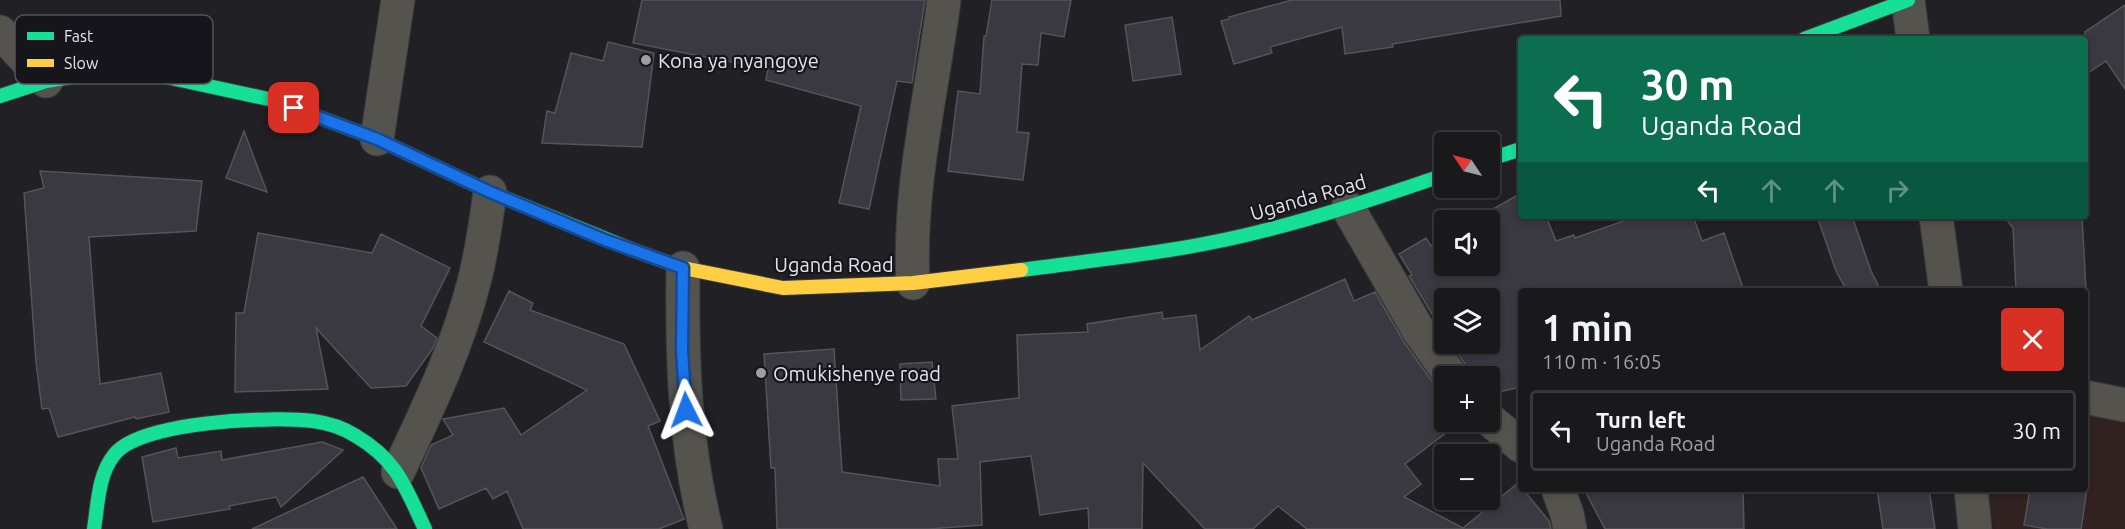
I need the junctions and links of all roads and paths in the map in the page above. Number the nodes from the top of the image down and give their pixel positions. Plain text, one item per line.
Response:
1 (398, 0) edge
2 (944, 0) edge
3 (1908, 0) edge
4 (0, 32) edge
5 (1812, 36) edge
6 (1913, 36) edge
7 (15, 48) edge
8 (37, 84) edge
9 (199, 84) edge
10 (0, 96) edge
11 (377, 139) junction
12 (1518, 150) edge
13 (1500, 156) edge
14 (1434, 178) edge
15 (490, 192) junction
16 (1348, 208) junction
17 (1936, 219) edge
18 (683, 268) junction
19 (914, 283) junction
20 (1946, 288) edge
21 (1444, 366) edge
22 (2088, 399) edge
23 (2125, 405) edge
24 (1500, 428) edge
25 (1518, 443) edge
26 (398, 472) junction
27 (1559, 492) edge
28 (1971, 492) edge
29 (94, 529) edge
30 (425, 529) edge
31 (705, 529) edge
32 (1570, 529) edge
33 (1976, 529) edge

1 - 11 street
2 - 19 street
3 - 5 main road
3 - 6 street
4 - 7 street
8 - 10 main road, Uganda Road
9 - 11 main road, Uganda Road
11 - 15 main road, Uganda Road
12 - 13 main road
14 - 16 main road, Uganda Road
15 - 18 main road, Uganda Road
15 - 26 street
16 - 19 main road, Uganda Road
16 - 21 street
17 - 20 street
18 - 19 main road, Uganda Road
18 - 31 street
22 - 23 street
24 - 25 street
26 - 29 main road
26 - 30 main road
27 - 32 street
28 - 33 street

